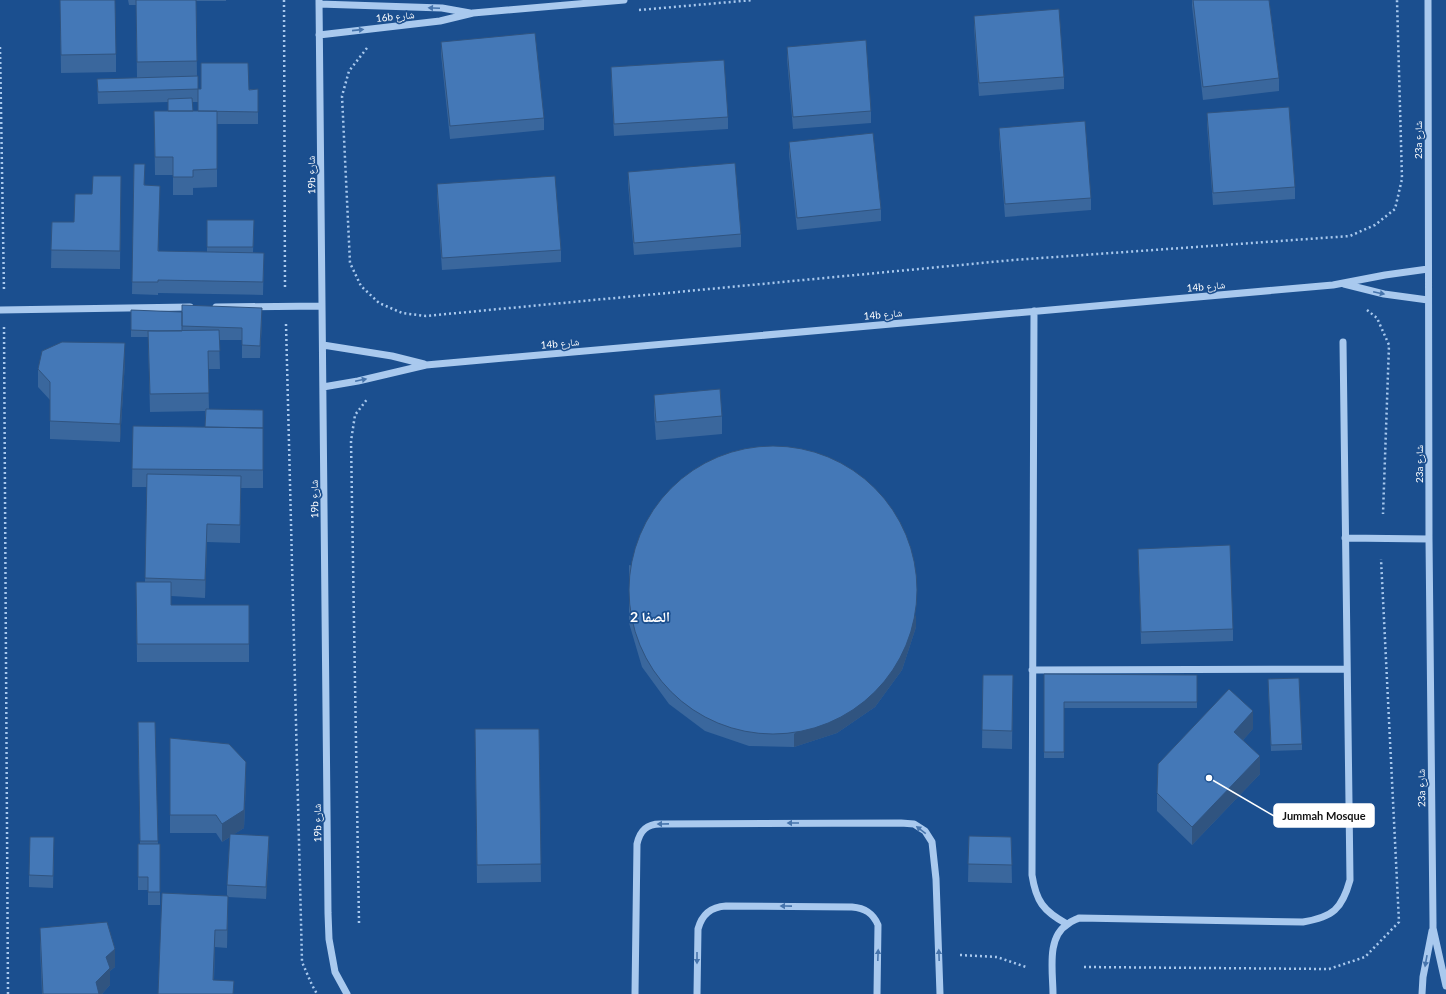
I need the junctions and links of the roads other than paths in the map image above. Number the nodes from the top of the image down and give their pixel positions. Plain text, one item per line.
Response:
1 (624, 0) edge
2 (1428, 0) edge
3 (319, 2) edge
4 (472, 13) junction
5 (319, 35) junction
6 (1428, 269) junction
7 (1342, 284) junction
8 (1428, 300) junction
9 (322, 306) junction
10 (199, 307) edge
11 (207, 307) edge
12 (2, 310) edge
13 (1034, 311) junction
14 (1343, 342) dead end
15 (323, 345) junction
16 (426, 365) junction
17 (323, 387) junction
18 (1345, 538) junction
19 (1429, 539) junction
20 (1347, 669) junction
21 (1032, 670) junction
22 (1067, 924) junction
23 (1433, 928) junction
24 (1446, 986) edge
25 (347, 994) edge
26 (635, 994) edge
27 (697, 994) edge
28 (877, 994) edge
29 (940, 994) edge
30 (1053, 994) edge
31 (1422, 994) edge

1 - 4 street, 16b شارع
2 - 6 street, 23a شارع
4 -> 3 street, 16b شارع
3 - 5 street, 19b شارع
5 -> 4 street, 16b شارع
5 - 9 street, 19b شارع
6 - 7 street, 14b شارع
6 - 8 street, 23a شارع
7 -> 8 street, 14b شارع
7 - 13 street, 14b شارع
8 - 19 street, 23a شارع
9 - 11 street
9 - 15 street, 19b شارع
10 - 12 street
13 - 16 street, 14b شارع
13 - 21 street
14 - 18 street
15 - 16 street, 14b شارع
15 - 17 street, 19b شارع
17 -> 16 street, 14b شارع
17 - 25 street, 19b شارع
18 - 19 street
18 - 20 street
19 - 23 street, 23a شارع
20 - 21 street
20 - 22 street
21 - 22 street
22 - 30 street
23 - 24 street, 23a شارع
23 -> 31 street, 23a شارع
29 -> 26 street
28 -> 27 street

